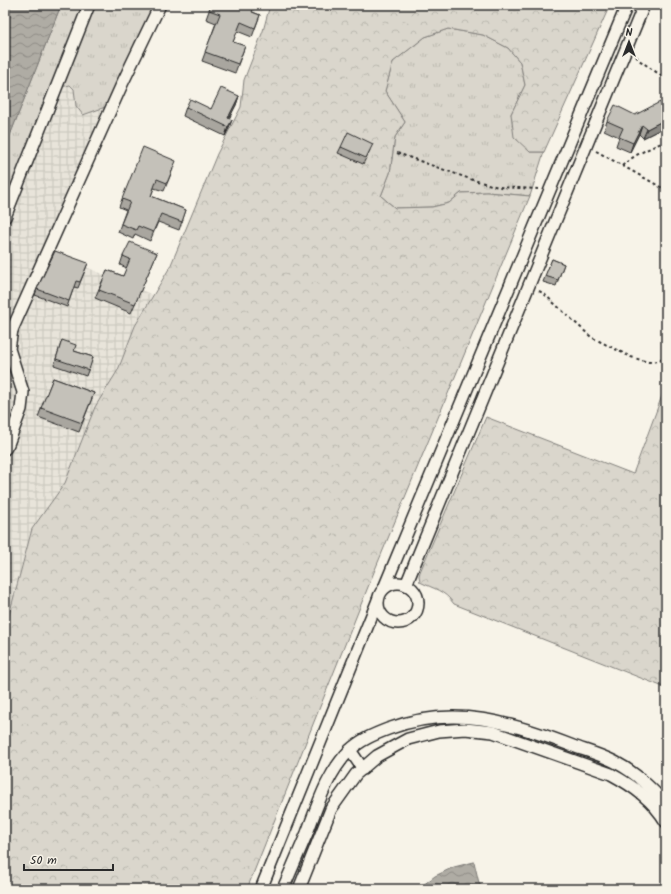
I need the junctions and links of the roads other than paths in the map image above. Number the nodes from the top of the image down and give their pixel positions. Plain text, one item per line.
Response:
1 (89, 5) edge
2 (160, 5) edge
3 (627, 5) edge
4 (644, 5) edge
5 (612, 40) junction
6 (627, 46) junction
7 (5, 217) edge
8 (512, 280) junction
9 (528, 287) junction
10 (9, 328) edge
11 (5, 449) edge
12 (406, 585) junction
13 (384, 588) junction
14 (378, 600) junction
15 (391, 728) junction
16 (397, 746) junction
17 (350, 750) junction
18 (363, 769) junction
19 (666, 804) edge
20 (662, 824) edge
21 (261, 889) edge
22 (283, 889) edge
23 (299, 889) edge

1 - 7 street
2 - 10 street
3 - 5 street
4 - 6 street
5 - 6 street
5 - 8 street
6 - 9 street
8 - 9 street
8 - 13 street
9 - 12 street
10 - 11 street
12 - 13 street
12 - 14 street
13 - 14 street
14 - 21 street
15 - 16 street
15 - 17 street
15 - 19 street
16 - 18 street
16 - 20 street
17 - 18 street
17 - 22 street
18 - 23 street

